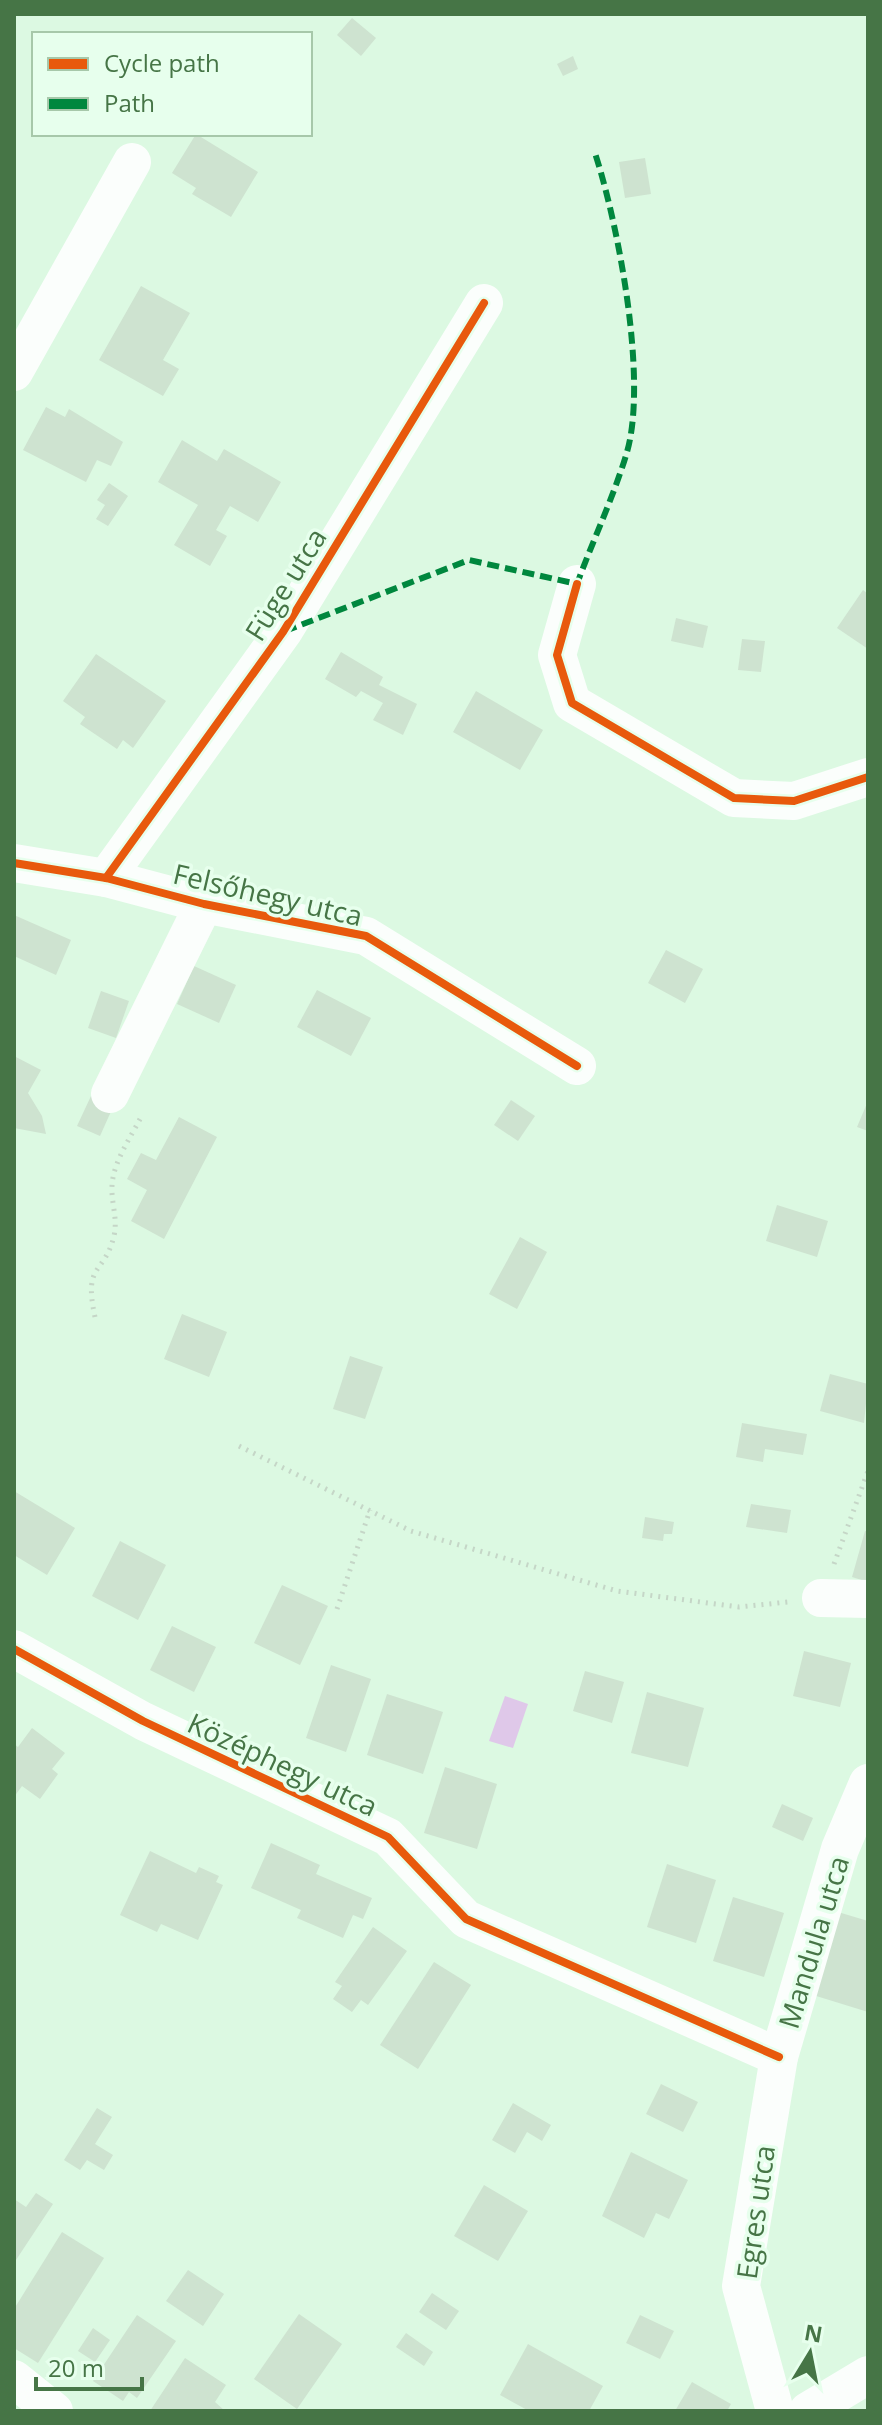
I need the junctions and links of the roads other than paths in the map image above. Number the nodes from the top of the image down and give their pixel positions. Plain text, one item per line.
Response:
1 (132, 162) dead end
2 (484, 303) dead end
3 (14, 372) edge
4 (577, 584) dead end
5 (868, 777) edge
6 (14, 863) edge
7 (106, 878) junction
8 (204, 904) junction
9 (577, 1066) dead end
10 (110, 1094) dead end
11 (821, 1598) road end
12 (868, 1599) edge
13 (14, 1649) edge
14 (868, 1783) edge
15 (779, 2057) junction
16 (868, 2375) edge
17 (14, 2379) edge
18 (54, 2411) edge
19 (775, 2411) edge
20 (808, 2411) edge

1 - 3 street
2 - 7 street, Füge utca
4 - 5 street
6 - 7 street, Felsőhegy utca
7 - 8 street, Felsőhegy utca
8 - 9 street, Felsőhegy utca
8 - 10 street
11 - 12 street
13 - 15 street, Középhegy utca
14 - 15 street, Mandula utca
15 - 19 street, Egres utca
16 - 20 street
17 - 18 street

